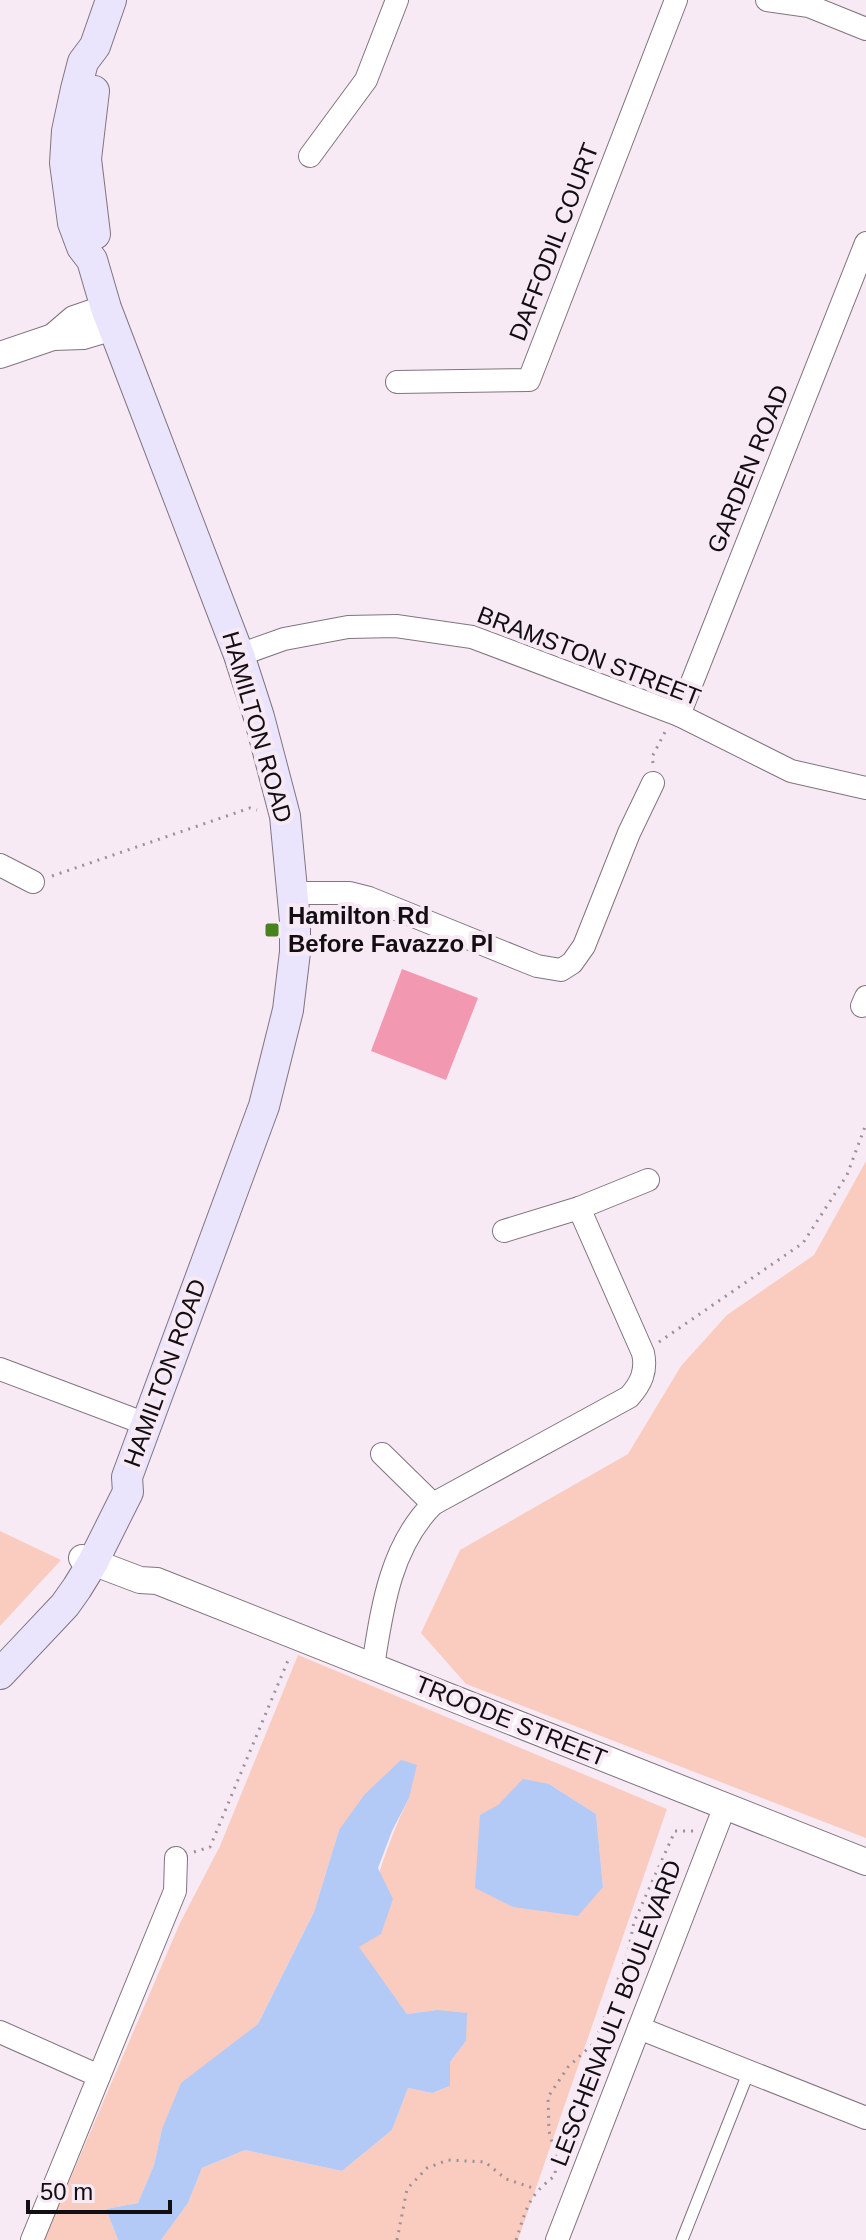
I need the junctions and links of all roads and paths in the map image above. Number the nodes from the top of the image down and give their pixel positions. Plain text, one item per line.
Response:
1 (111, 0) edge
2 (397, 0) edge
3 (676, 0) edge
4 (767, 0) edge
5 (866, 29) edge
6 (310, 156) dead end
7 (866, 243) edge
8 (109, 318) junction
9 (0, 355) edge
10 (397, 382) dead end
11 (239, 655) junction
12 (673, 722) junction
13 (653, 783) joint
14 (866, 788) edge
15 (260, 811) dead end
16 (0, 865) edge
17 (33, 882) joint
18 (293, 893) junction
19 (866, 1124) edge
20 (648, 1180) dead end
21 (579, 1208) junction
22 (504, 1231) dead end
23 (643, 1353) junction
24 (0, 1369) edge
25 (146, 1424) junction
26 (382, 1454) dead end
27 (433, 1504) junction
28 (91, 1553) junction
29 (286, 1631) junction
30 (373, 1666) junction
31 (0, 1674) edge
32 (725, 1806) junction
33 (698, 1831) dead end
34 (176, 1858) joint
35 (866, 1862) edge
36 (639, 2028) junction
37 (0, 2032) edge
38 (749, 2071) junction
39 (99, 2076) junction
40 (866, 2118) edge
41 (536, 2189) junction
42 (32, 2240) edge
43 (397, 2240) edge
44 (516, 2240) edge
45 (557, 2240) edge
46 (682, 2240) edge

1 - 8 main road, HAMILTON ROAD
2 - 6 street
3 - 10 street, DAFFODIL COURT
4 - 5 street
7 - 12 street, GARDEN ROAD
8 - 9 street
8 - 11 main road, HAMILTON ROAD
11 - 12 street, BRAMSTON STREET
11 - 18 main road, HAMILTON ROAD
12 - 13 path
12 - 14 street, BRAMSTON STREET
13 - 18 street
15 - 17 path
16 - 17 street
18 - 25 main road, HAMILTON ROAD
19 - 23 path
20 - 21 street
21 - 22 street
21 - 23 street
23 - 27 street
24 - 25 street
25 - 28 main road, HAMILTON ROAD
26 - 27 street
27 - 30 street
28 - 29 street, TROODE STREET
28 - 31 main road, HAMILTON ROAD
29 - 30 street, TROODE STREET
29 - 34 path
30 - 32 street, TROODE STREET
32 - 35 street, TROODE STREET
32 - 36 street, LESCHENAULT BOULEVARD
33 - 41 path
34 - 39 street
36 - 38 street
36 - 45 street, LESCHENAULT BOULEVARD
37 - 39 street
38 - 40 street
38 - 46 lane
39 - 42 street
41 - 43 path
41 - 44 path

